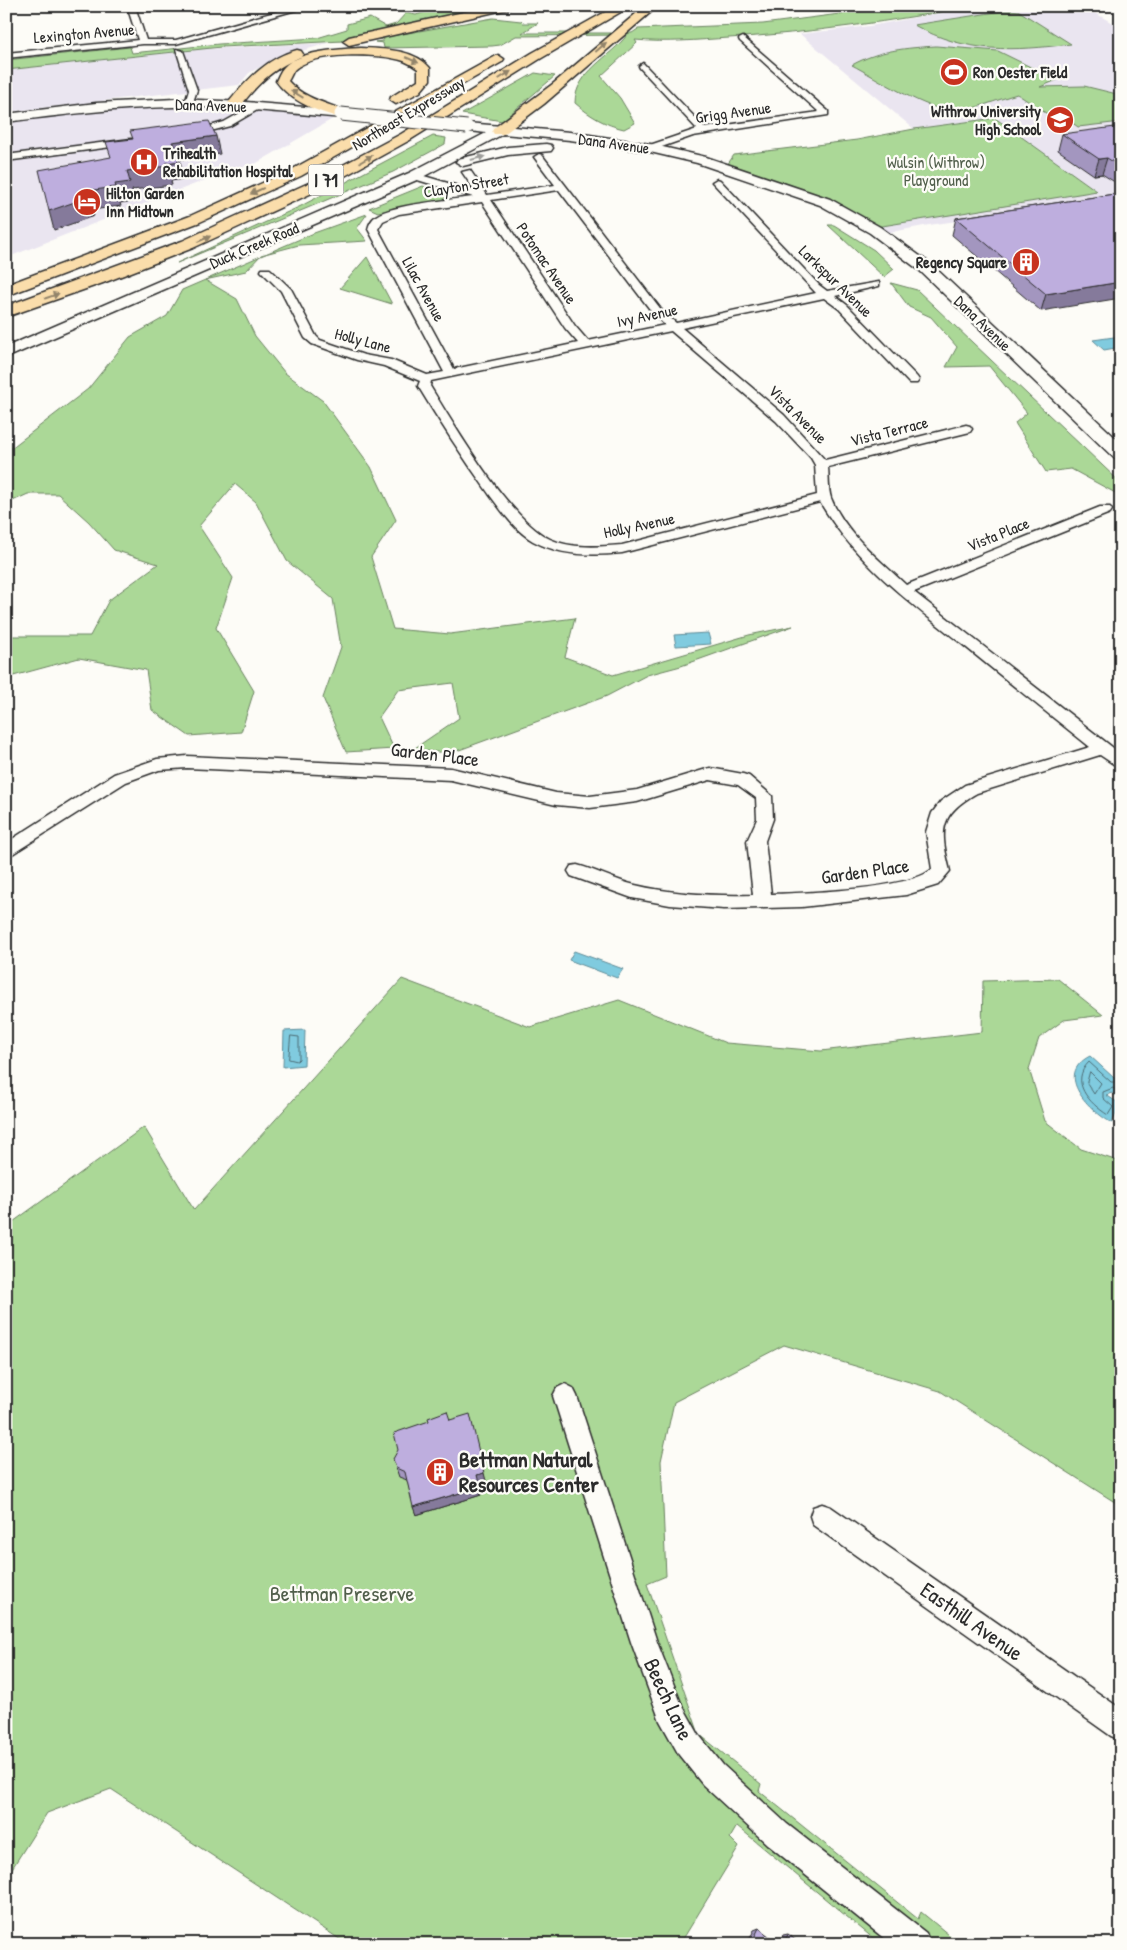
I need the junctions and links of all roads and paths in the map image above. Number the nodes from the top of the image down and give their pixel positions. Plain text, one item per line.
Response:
1 (131, 6) edge
2 (306, 6) edge
3 (508, 6) edge
4 (626, 6) edge
5 (652, 6) edge
6 (724, 6) edge
7 (715, 7) edge
8 (288, 8) edge
9 (743, 39) dead end
10 (143, 42) junction
11 (180, 51) dead end
12 (509, 52) dead end
13 (6, 56) edge
14 (643, 66) dead end
15 (189, 103) junction
16 (234, 105) junction
17 (256, 107) junction
18 (341, 114) junction
19 (6, 118) edge
20 (343, 129) dead end
21 (499, 131) junction
22 (703, 131) junction
23 (650, 148) junction
24 (6, 154) edge
25 (539, 157) dead end
26 (6, 158) edge
27 (277, 166) dead end
28 (725, 168) junction
29 (467, 172) dead end
30 (414, 176) junction
31 (717, 182) dead end
32 (562, 187) junction
33 (739, 190) dead end
34 (727, 192) junction
35 (484, 197) junction
36 (377, 220) joint
37 (107, 253) junction
38 (266, 271) dead end
39 (875, 284) dead end
40 (6, 291) edge
41 (824, 294) junction
42 (6, 312) edge
43 (672, 326) junction
44 (585, 345) junction
45 (6, 353) edge
46 (451, 374) junction
47 (426, 380) junction
48 (913, 380) dead end
49 (966, 429) dead end
50 (1121, 454) edge
51 (821, 465) junction
52 (824, 497) junction
53 (1105, 510) dead end
54 (904, 591) junction
55 (1102, 749) junction
56 (1121, 763) edge
57 (6, 852) edge
58 (577, 870) dead end
59 (763, 900) junction
60 (565, 1396) dead end
61 (822, 1516) dead end
62 (1121, 1726) edge
63 (915, 1944) edge

1 - 10 street
2 - 8 street, Lexington Avenue
3 - 16 highway
42 -> 4 highway, Northeast Expressway / I 71
21 -> 5 highway
6 - 7 street
8 - 10 street, Lexington Avenue
9 - 22 street, Grigg Avenue
10 - 13 street, Lexington Avenue
11 - 15 street
12 -> 37 highway, Northeast Expressway / I 71
14 - 22 street
15 - 16 street, Dana Avenue
15 - 19 street, Dana Avenue
16 - 17 street, Dana Avenue
16 - 17 street
17 - 18 street, Dana Avenue
18 -> 20 highway
18 - 21 street, Dana Avenue, bridge
21 - 23 street, Dana Avenue
21 - 30 street, Duck Creek Road
22 - 23 street, Grigg Avenue
23 - 28 street, Dana Avenue
24 - 26 street
25 - 32 street, Vista Avenue
27 - 37 highway
30 -> 28 street
28 - 50 street, Dana Avenue
29 - 35 street, Potomac Avenue
30 - 35 street
30 - 45 street, Duck Creek Road
31 - 34 street, Larkspur Avenue
32 - 35 street, Clayton Street
32 - 43 street, Vista Avenue
33 - 34 street
34 - 41 street, Larkspur Avenue
35 - 36 street, Clayton Street
35 - 44 street, Potomac Avenue
36 - 46 street, Lilac Avenue
37 - 40 highway, Northeast Expressway / I 71
38 - 47 street, Holly Lane
39 - 41 street, Ivy Avenue
41 - 43 street, Ivy Avenue
41 - 48 street, Larkspur Avenue
43 - 44 street, Ivy Avenue
43 - 51 street, Vista Avenue
44 - 46 street, Ivy Avenue
46 - 47 street, Ivy Avenue
47 - 52 street, Holly Avenue
49 - 51 street, Vista Terrace
51 - 52 street, Vista Avenue
52 - 54 street, Vista Avenue
53 - 54 street, Vista Place
54 - 55 street, Vista Avenue
55 - 56 street, Vista Avenue
55 - 59 street, Garden Place
57 - 59 street, Garden Place
58 - 59 street, Garden Place
60 - 63 street, Beech Lane
61 - 62 street, Easthill Avenue

